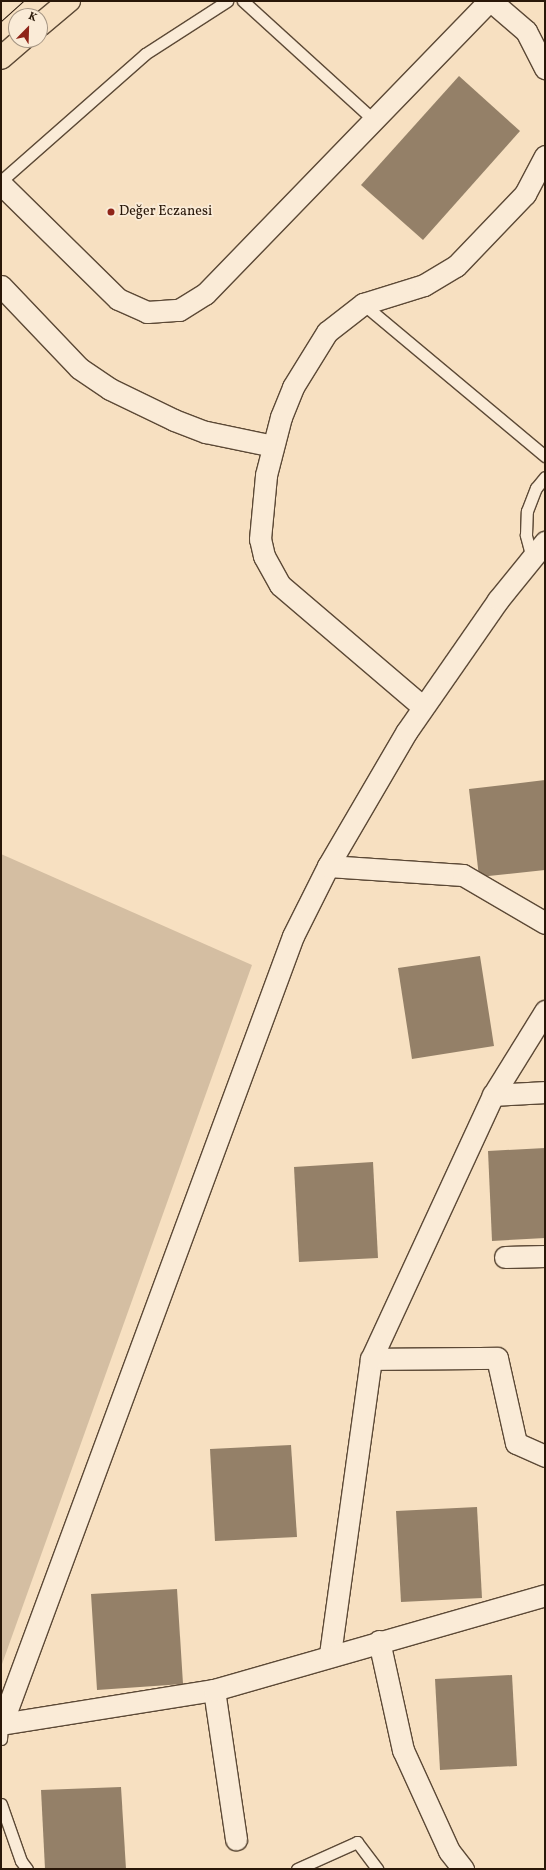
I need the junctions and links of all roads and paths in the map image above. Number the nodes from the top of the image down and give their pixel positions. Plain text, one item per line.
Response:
1 (69, 1) edge
2 (227, 1) edge
3 (243, 1) edge
4 (490, 1) edge
5 (48, 18) edge
6 (13, 48) edge
7 (1, 58) edge
8 (545, 68) edge
9 (374, 120) junction
10 (545, 156) edge
11 (1, 183) edge
12 (540, 185) edge
13 (1, 286) edge
14 (363, 304) junction
15 (273, 446) junction
16 (545, 456) edge
17 (545, 477) edge
18 (541, 552) edge
19 (423, 707) junction
20 (328, 866) junction
21 (545, 923) edge
22 (545, 1010) edge
23 (545, 1092) edge
24 (493, 1095) junction
25 (545, 1256) edge
26 (505, 1257) dead end
27 (371, 1359) junction
28 (545, 1456) edge
29 (545, 1595) edge
30 (379, 1641) junction
31 (330, 1654) junction
32 (214, 1690) junction
33 (1, 1728) edge
34 (1, 1804) edge
35 (236, 1839) dead end
36 (27, 1869) edge
37 (297, 1869) edge
38 (377, 1869) edge
39 (463, 1869) edge

1 - 5 main road
2 - 11 lane
3 - 9 lane
4 - 8 street
4 - 9 street
6 - 7 main road
9 - 11 street
10 - 12 street
12 - 14 street
13 - 15 street
14 - 15 street
14 - 16 lane
15 - 19 street
17 - 18 lane
18 - 19 street
19 - 20 street
20 - 21 street
20 - 33 street
22 - 24 street
23 - 24 street
24 - 27 street
25 - 26 street
27 - 28 street
27 - 31 street
29 - 30 street
30 - 31 street
30 - 39 street
31 - 32 street
32 - 33 street
32 - 35 street
34 - 36 lane
37 - 38 lane

